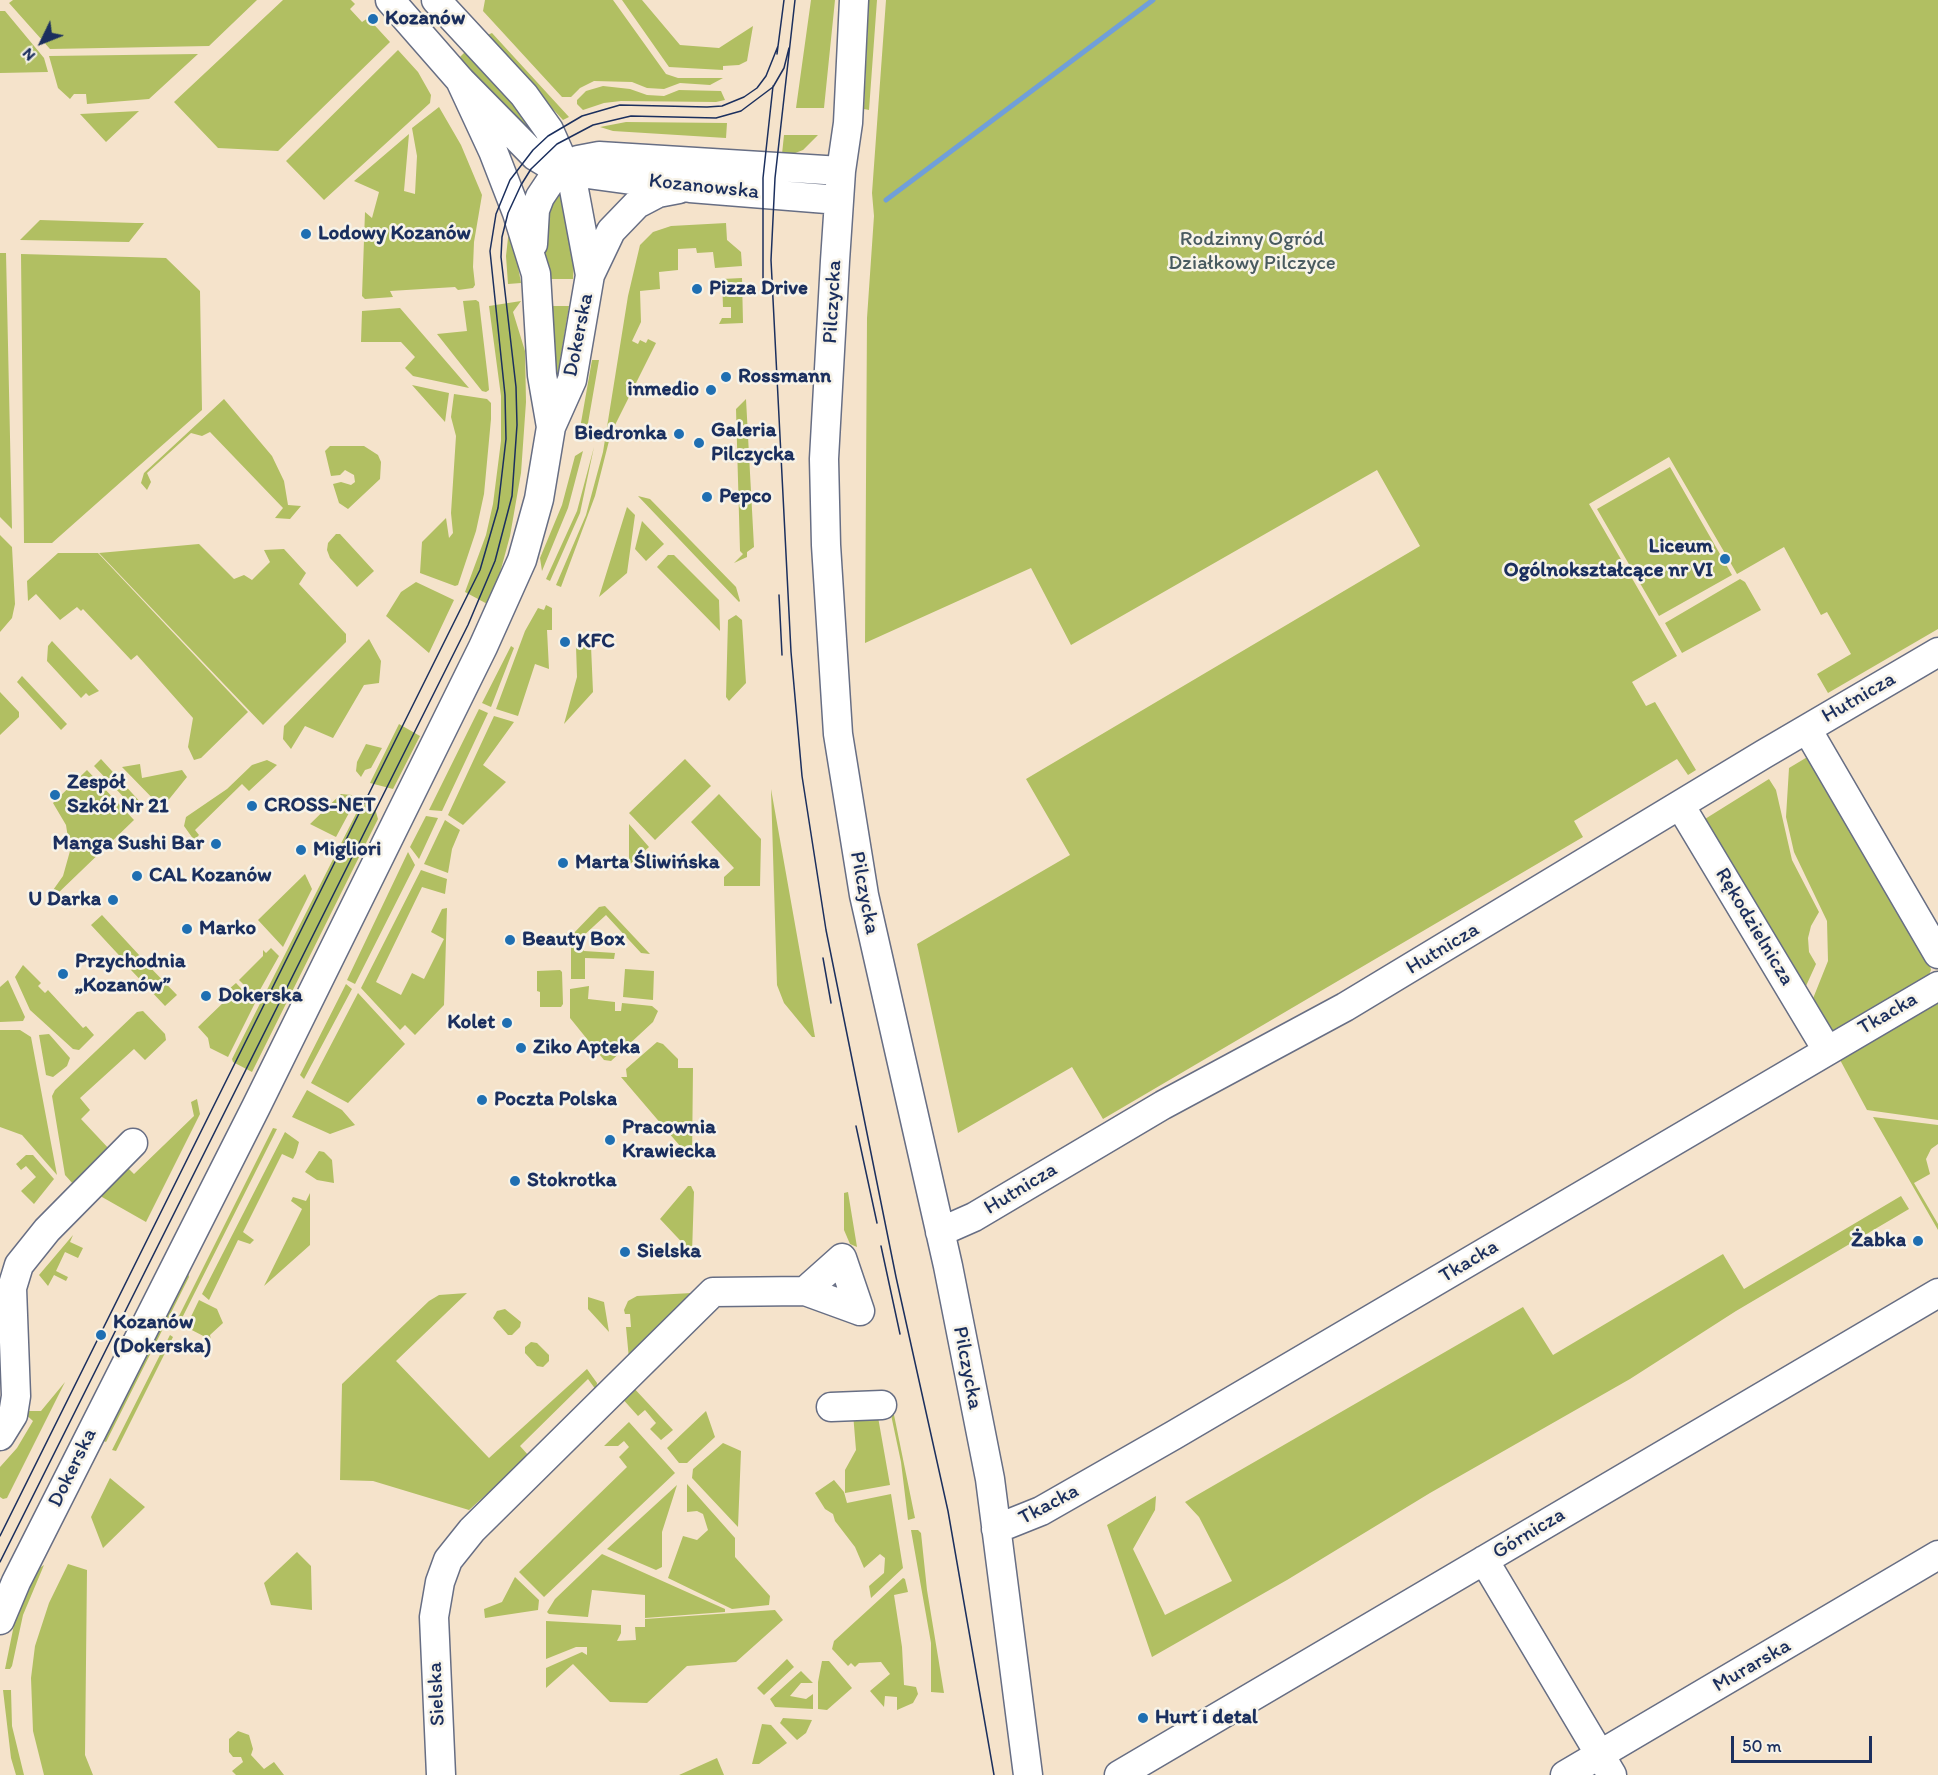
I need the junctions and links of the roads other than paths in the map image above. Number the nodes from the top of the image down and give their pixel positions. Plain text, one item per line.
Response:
1 (390, 0) edge
2 (854, 0) edge
3 (445, 3) edge
4 (419, 32) junction
5 (460, 80) junction
6 (524, 95) junction
7 (599, 156) junction
8 (841, 171) junction
9 (567, 174) junction
10 (690, 188) junction
11 (839, 200) junction
12 (533, 260) junction
13 (590, 275) junction
14 (551, 427) junction
15 (1938, 652) edge
16 (1807, 729) junction
17 (1680, 805) junction
18 (1938, 954) edge
19 (1938, 986) edge
20 (1827, 1050) junction
21 (133, 1143) dead end
22 (940, 1232) junction
23 (805, 1292) dead end
24 (1938, 1293) edge
25 (882, 1405) dead end
26 (831, 1407) dead end
27 (0, 1436) edge
28 (996, 1529) junction
29 (1938, 1555) edge
30 (1484, 1560) junction
31 (0, 1620) edge
32 (1606, 1765) edge
33 (441, 1775) edge
34 (1028, 1775) edge
35 (1119, 1775) edge
36 (1565, 1775) edge

1 - 4 street, Kozanowska
2 - 8 street, Pilczycka
3 - 4 street
3 - 6 street
4 - 5 street, Kozanowska
5 - 9 street, Kozanowska
5 - 12 street, Kozanowska
6 - 7 street
6 - 9 street
7 - 8 street, Kozanowska
7 - 9 street, Kozanowska
8 - 11 street, Pilczycka
9 - 10 street, Kozanowska
9 - 12 street
9 - 13 street, Dokerska
10 - 11 street, Kozanowska
10 - 13 street, Dokerska
11 - 22 street, Pilczycka
12 - 14 street, Dokerska
13 - 14 street, Dokerska
14 - 31 street, Dokerska
15 - 16 street, Hutnicza
16 - 17 street, Hutnicza
16 - 18 street
17 - 20 street, Rękodzielnicza
17 - 22 street, Hutnicza
19 - 20 street, Tkacka
20 - 28 street, Tkacka
21 - 27 street
22 - 28 street, Pilczycka
23 - 33 street, Sielska
24 - 30 street, Górnicza
25 - 26 street
28 - 34 street, Pilczycka
29 - 32 street, Murarska
30 - 32 street
30 - 35 street, Górnicza
32 - 36 street, Murarska

